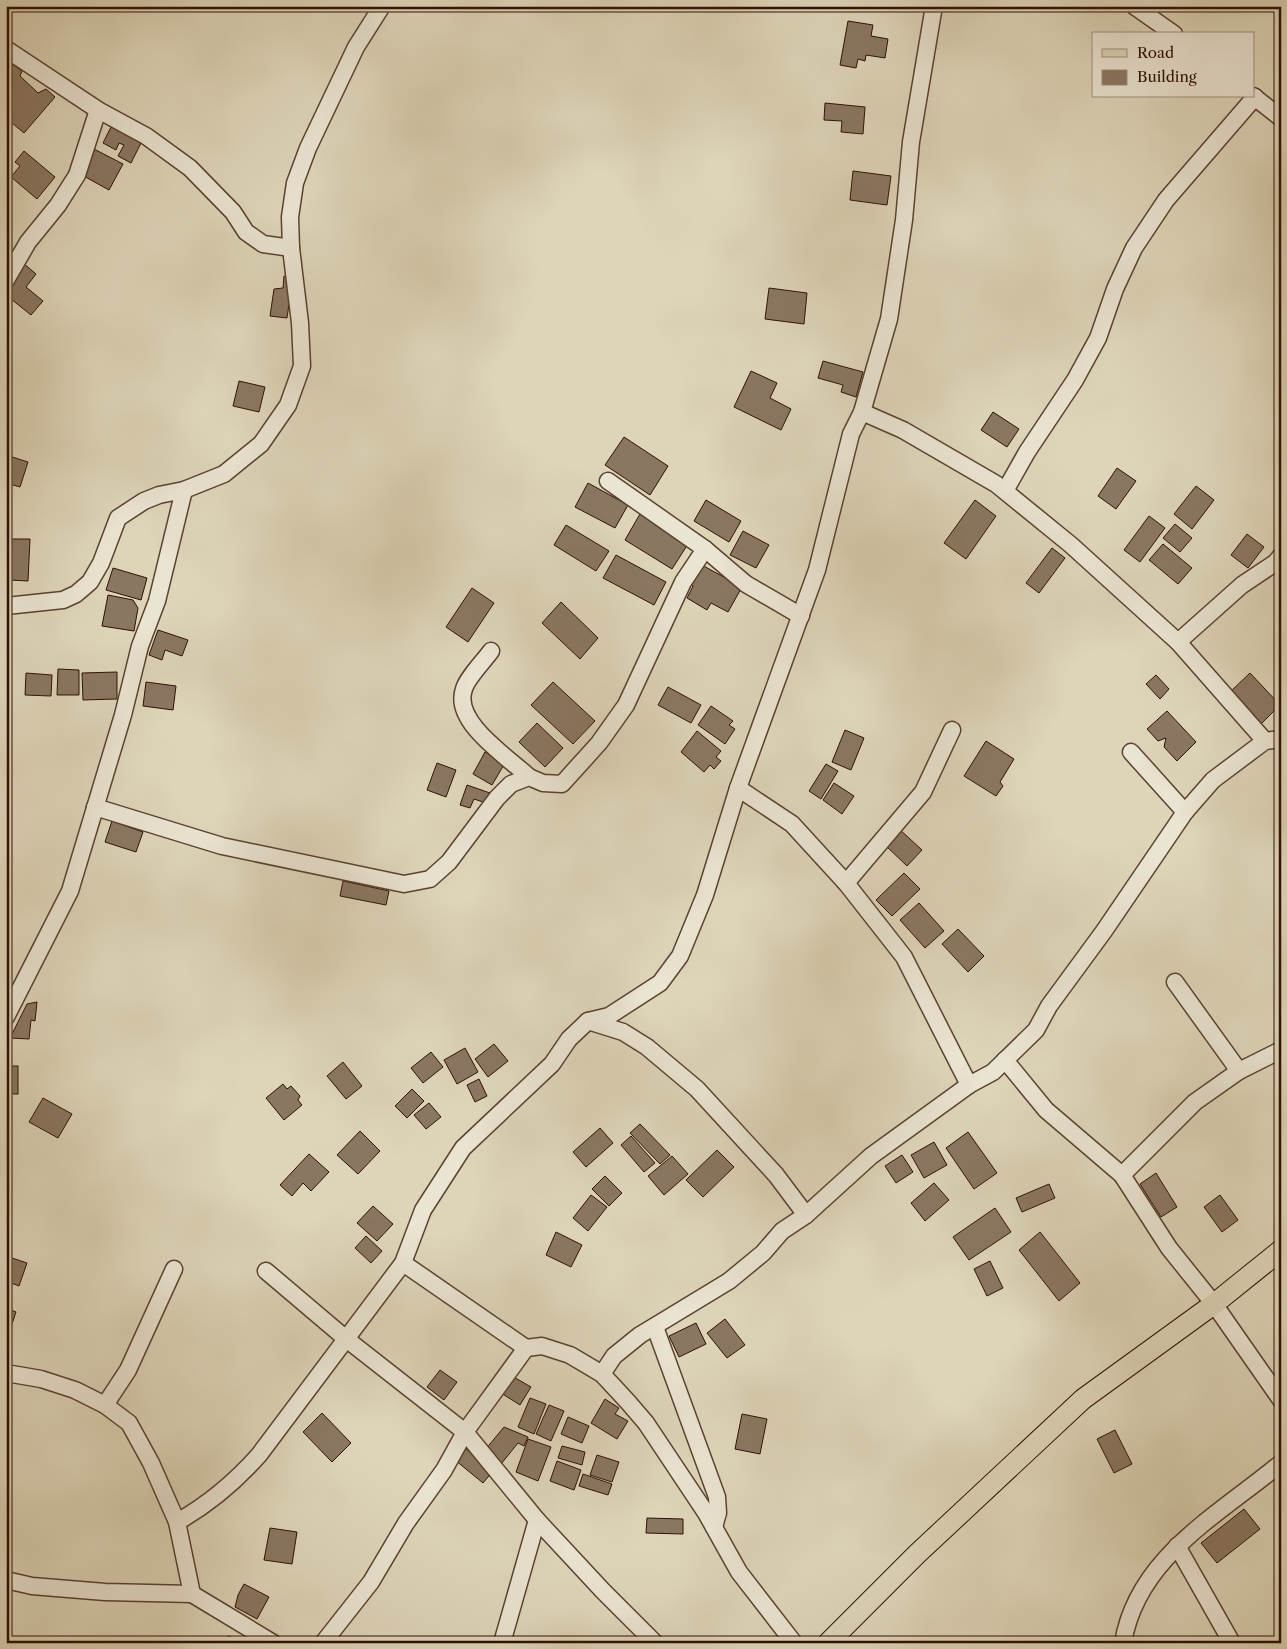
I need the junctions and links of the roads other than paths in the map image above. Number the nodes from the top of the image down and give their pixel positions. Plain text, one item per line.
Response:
1 (382, 6) edge
2 (934, 6) edge
3 (1134, 6) edge
4 (1171, 32) edge
5 (6, 49) edge
6 (1254, 97) edge
7 (1253, 98) edge
8 (98, 110) junction
9 (1281, 118) edge
10 (291, 248) junction
11 (6, 280) edge
12 (862, 412) junction
13 (608, 481) dead end
14 (184, 490) junction
15 (1005, 492) junction
16 (704, 549) junction
17 (1281, 556) edge
18 (6, 606) edge
19 (801, 616) junction
20 (1178, 642) junction
21 (491, 651) dead end
22 (952, 730) dead end
23 (1273, 740) edge
24 (1131, 752) dead end
25 (529, 777) junction
26 (738, 788) junction
27 (95, 807) junction
28 (1185, 812) junction
29 (846, 883) junction
30 (1175, 982) dead end
31 (6, 1017) edge
32 (588, 1022) junction
33 (1281, 1050) edge
34 (1005, 1060) junction
35 (1239, 1071) junction
36 (969, 1085) junction
37 (1122, 1175) junction
38 (806, 1215) junction
39 (1281, 1250) edge
40 (403, 1263) junction
41 (174, 1269) dead end
42 (266, 1271) dead end
43 (1214, 1304) junction
44 (655, 1327) junction
45 (344, 1338) junction
46 (526, 1348) junction
47 (6, 1373) edge
48 (602, 1374) junction
49 (1281, 1400) edge
50 (105, 1405) junction
51 (465, 1432) junction
52 (1281, 1463) edge
53 (537, 1520) junction
54 (177, 1522) junction
55 (714, 1527) junction
56 (1177, 1546) junction
57 (6, 1580) edge
58 (192, 1594) junction
59 (273, 1643) edge
60 (323, 1643) edge
61 (502, 1643) edge
62 (656, 1643) edge
63 (794, 1643) edge
64 (828, 1643) edge
65 (1123, 1643) edge
66 (1232, 1643) edge

1 - 10 street
2 - 12 street
3 - 4 street
5 - 8 street
6 - 9 street
7 - 15 street
8 - 10 street
8 - 11 street
10 - 14 street
12 - 15 street
12 - 19 street
13 - 16 street
14 - 18 street
14 - 27 street
15 - 20 street
16 - 19 street
16 - 25 street
17 - 20 street
19 - 26 street
20 - 23 street
21 - 25 street
22 - 29 street
23 - 28 street
24 - 28 street
25 - 27 street
26 - 29 street
26 - 32 street
27 - 31 street
28 - 34 street
29 - 36 street
30 - 35 street
32 - 38 street
32 - 40 street
33 - 35 street
34 - 36 street
34 - 37 street
35 - 37 street
36 - 38 street
37 - 43 street
38 - 44 street
39 - 43 main road
40 - 45 street
40 - 46 street
41 - 50 street
42 - 45 street
43 - 49 street
43 - 64 main road
44 - 48 street
44 - 55 street
45 - 51 street
45 - 54 street
46 - 48 street
46 - 51 street
47 - 50 street
48 - 55 street
50 - 54 street
51 - 53 street
51 - 60 street
52 - 56 street
53 - 61 street
53 - 62 street
54 - 58 street
55 - 63 street
56 - 65 street
56 - 66 street
57 - 58 street
58 - 59 street

